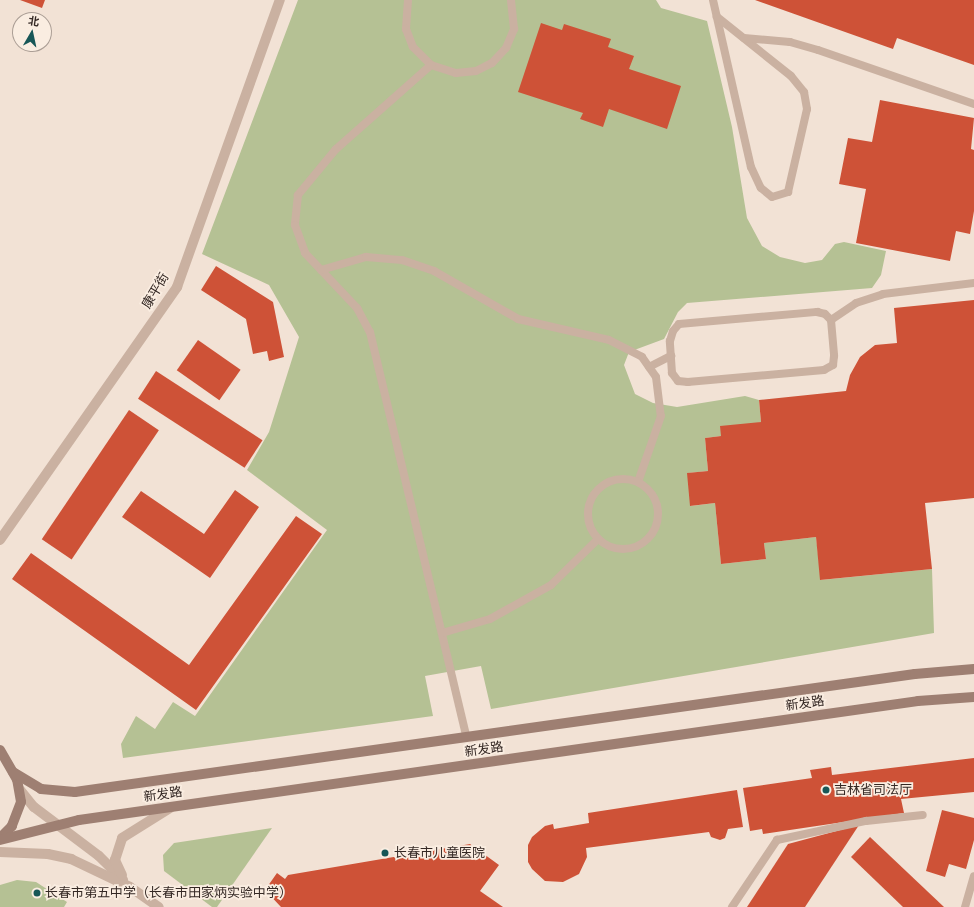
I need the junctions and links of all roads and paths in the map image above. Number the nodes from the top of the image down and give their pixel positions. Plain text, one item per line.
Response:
1 (280, 0) edge
2 (408, 0) edge
3 (511, 0) edge
4 (713, 0) edge
5 (717, 17) junction
6 (744, 38) junction
7 (431, 65) junction
8 (974, 104) edge
9 (321, 270) junction
10 (974, 283) edge
11 (831, 320) junction
12 (671, 356) junction
13 (649, 367) junction
14 (638, 482) junction
15 (598, 539) junction
16 (0, 540) edge
17 (442, 633) junction
18 (974, 669) edge
19 (974, 697) edge
20 (466, 736) junction
21 (0, 750) edge
22 (13, 772) junction
23 (20, 790) junction
24 (171, 807) junction
25 (923, 815) dead end
26 (57, 824) junction
27 (0, 839) edge
28 (0, 852) edge
29 (974, 876) edge
30 (130, 887) junction
31 (159, 907) edge
32 (732, 907) edge
33 (965, 907) edge

1 - 16 street, 康平街
2 - 7 lane
3 - 7 lane
4 - 5 lane
5 - 6 lane
5 - 6 lane
6 - 8 lane
7 - 9 lane
9 - 13 lane
9 - 17 lane
10 - 11 lane
11 - 12 lane
11 - 12 lane
12 - 13 lane
13 - 14 lane
14 - 15 lane
14 - 15 lane
15 - 17 lane
17 - 20 lane
18 - 20 main road, 新发路
19 - 24 main road, 新发路
20 - 22 main road, 新发路
21 - 22 main road
22 - 23 main road
23 - 26 street
23 - 27 main road
24 - 26 main road, 新发路
24 - 30 street
25 - 32 lane
26 - 27 main road, 新发路
26 - 30 street
28 - 30 street
29 - 33 lane
30 - 31 street

